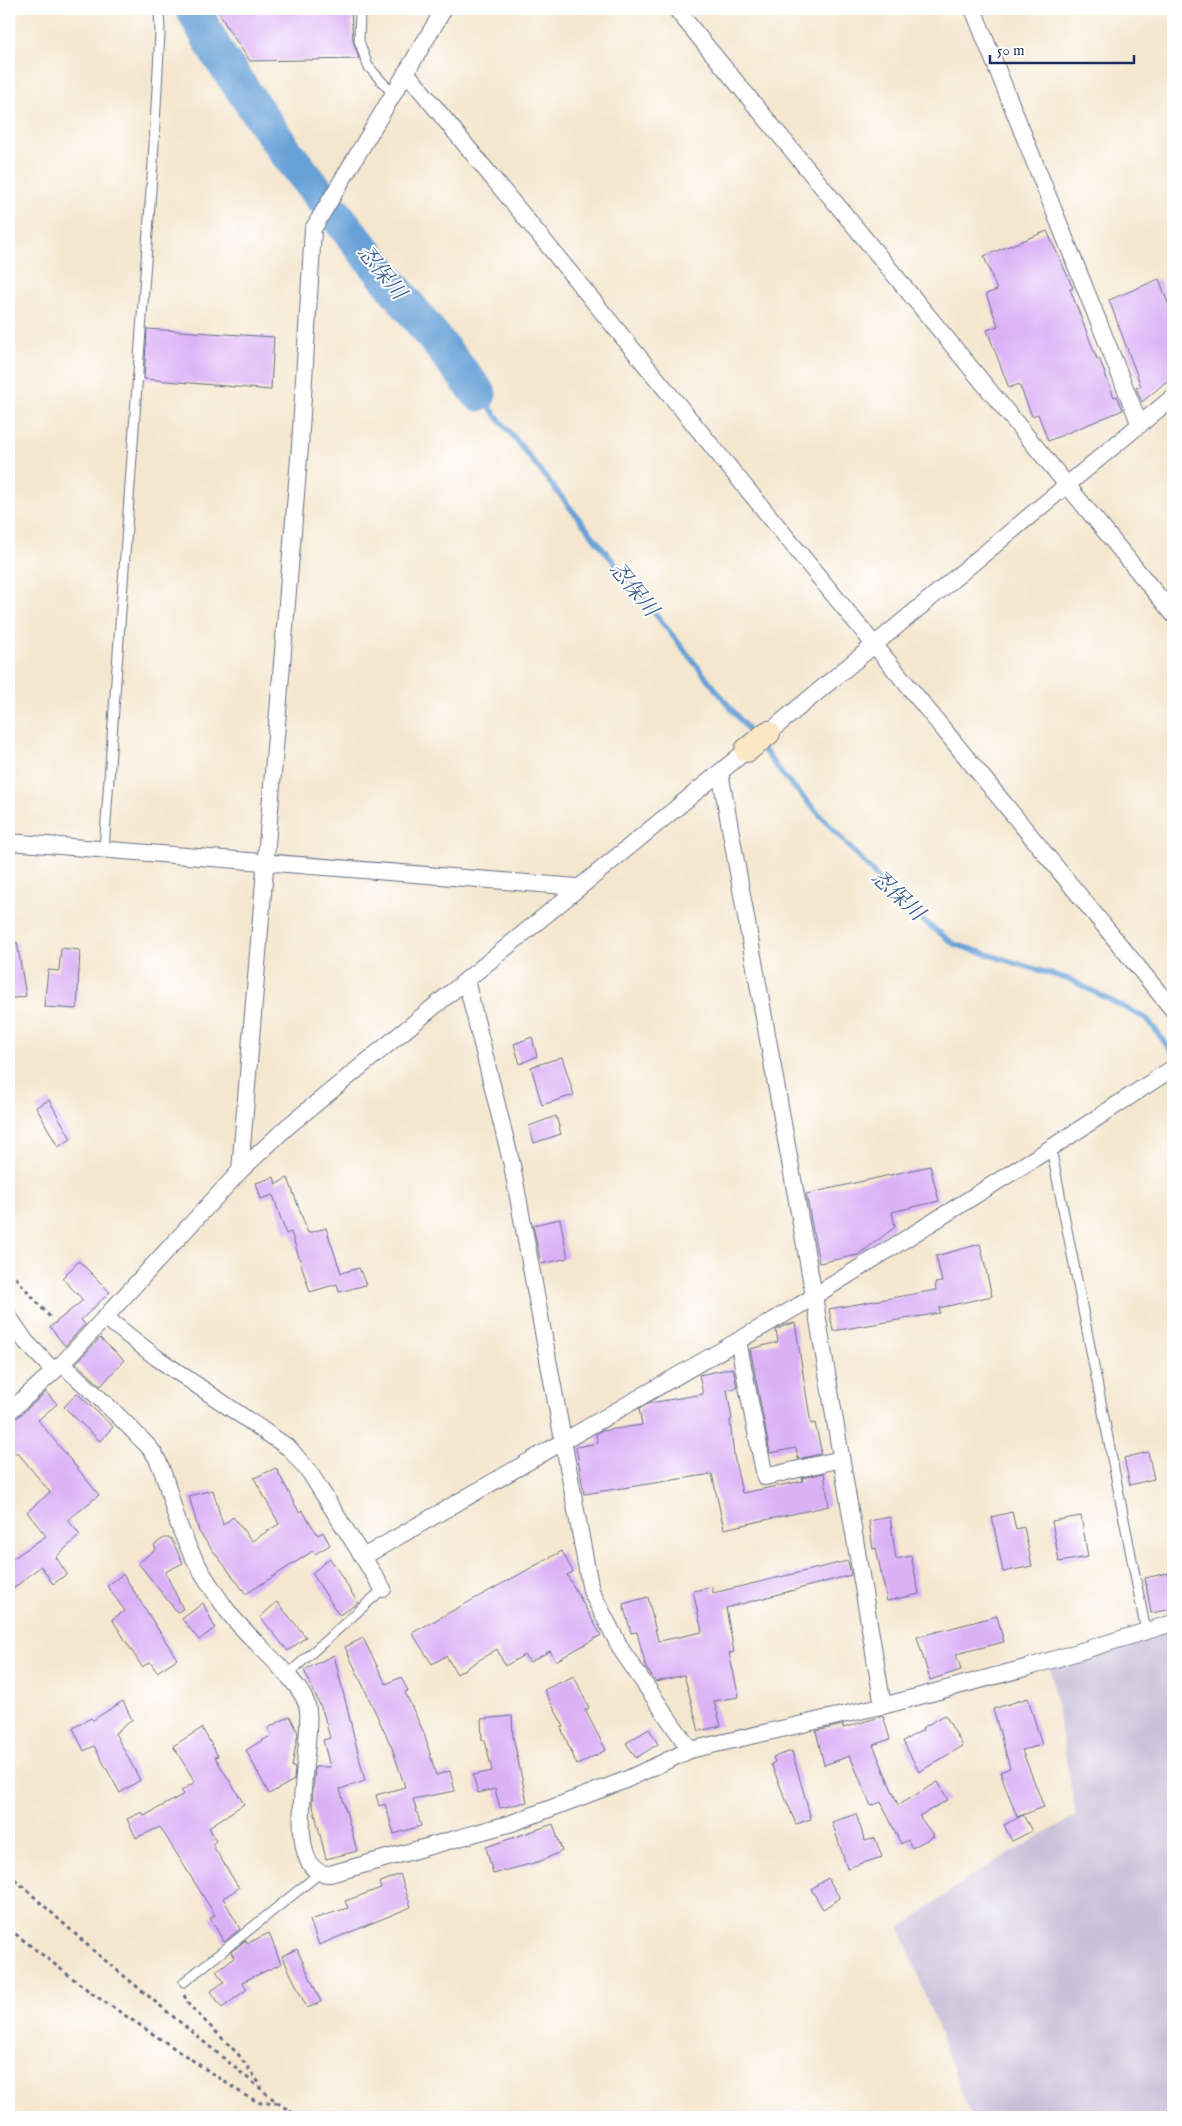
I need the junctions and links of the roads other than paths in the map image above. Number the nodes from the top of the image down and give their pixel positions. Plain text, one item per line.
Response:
1 (159, 9) edge
2 (360, 9) edge
3 (444, 9) edge
4 (676, 9) edge
5 (973, 9) edge
6 (406, 72) junction
7 (393, 94) junction
8 (1173, 397) edge
9 (1140, 425) junction
10 (1067, 485) junction
11 (1173, 614) edge
12 (875, 644) junction
13 (768, 733) joint
14 (748, 750) joint
15 (720, 772) junction
16 (9, 842) edge
17 (104, 849) junction
18 (266, 862) junction
19 (578, 887) junction
20 (466, 980) junction
21 (1173, 1010) edge
22 (1172, 1069) edge
23 (1051, 1148) junction
24 (240, 1171) junction
25 (814, 1296) junction
26 (9, 1317) edge
27 (106, 1318) junction
28 (738, 1341) junction
29 (58, 1368) junction
30 (9, 1412) edge
31 (562, 1444) junction
32 (841, 1459) junction
33 (363, 1557) junction
34 (383, 1589) joint
35 (1173, 1622) edge
36 (1146, 1631) junction
37 (286, 1676) junction
38 (882, 1706) junction
39 (690, 1750) junction
40 (320, 1874) junction
41 (184, 1982) road end

1 - 17 lane
2 - 7 lane
3 - 6 street
4 - 10 street
5 - 9 street
6 - 7 street
6 - 12 street
7 - 18 street
8 - 9 street
9 - 10 street
10 - 11 street
10 - 12 street
12 - 13 street
12 - 21 street
13 - 14 street
14 - 15 street
15 - 19 street
15 - 25 street
16 - 17 street
17 - 18 street
18 - 19 street
18 - 24 street
19 - 20 street
20 - 24 street
20 - 31 street
22 - 23 street
23 - 25 street
23 - 36 lane
24 - 27 street
25 - 28 street
25 - 32 street
26 - 29 street
27 - 29 street
27 - 33 street
28 - 31 street
28 - 32 street
29 - 30 street
29 - 37 street
31 - 33 street
31 - 39 street
32 - 38 street
33 - 34 street
34 - 37 lane
35 - 36 street
36 - 38 street
37 - 40 street
38 - 39 street
39 - 40 street
40 - 41 lane

